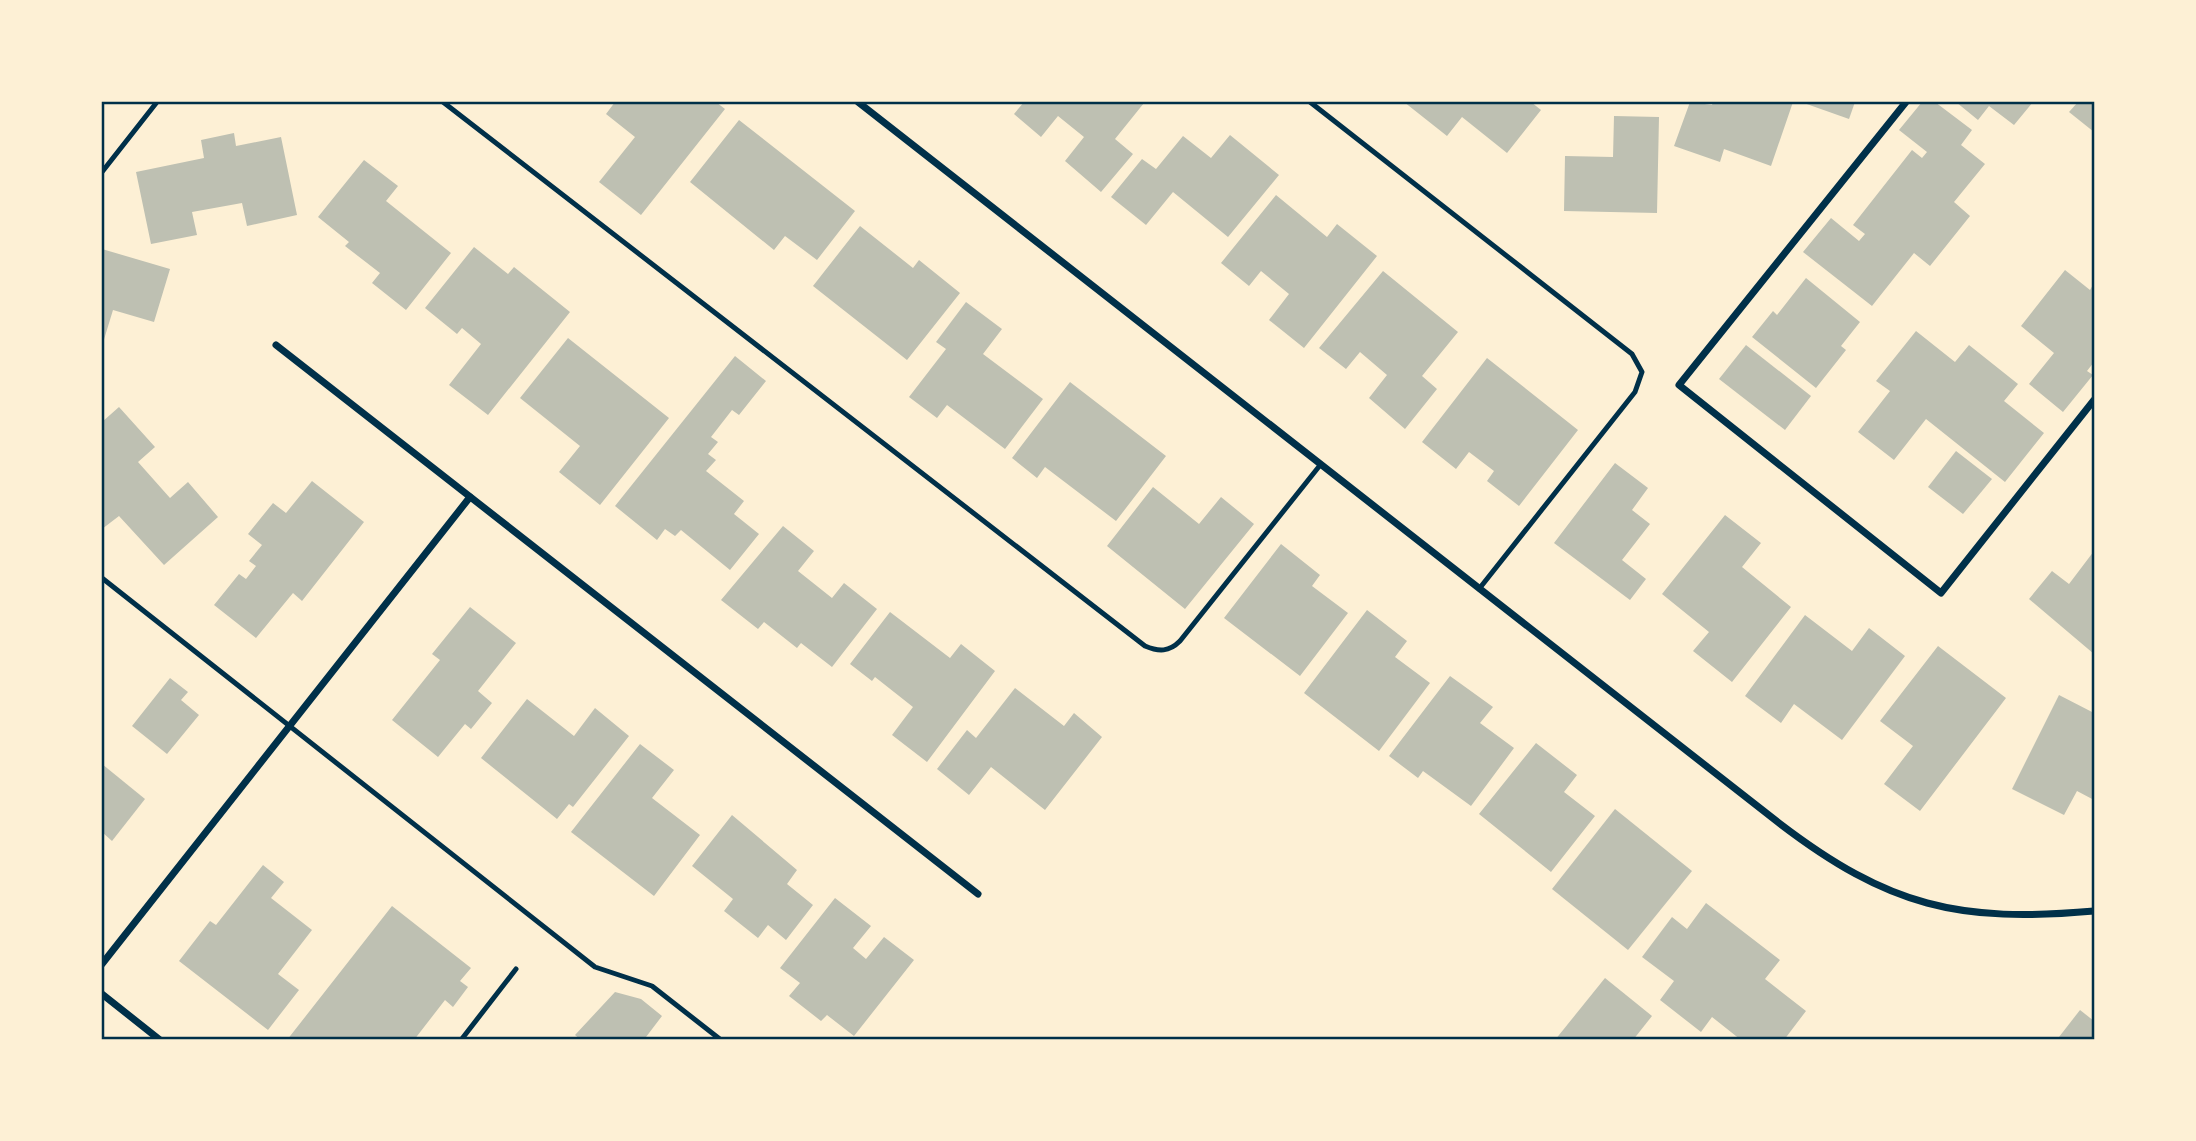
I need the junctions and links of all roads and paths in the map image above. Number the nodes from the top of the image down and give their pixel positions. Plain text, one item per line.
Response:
1 (157, 102) edge
2 (443, 102) edge
3 (858, 102) edge
4 (1310, 102) edge
5 (1906, 102) edge
6 (102, 172) edge
7 (276, 345) dead end
8 (2095, 400) edge
9 (1321, 464) junction
10 (471, 497) junction
11 (102, 578) edge
12 (1479, 589) junction
13 (289, 726) junction
14 (978, 894) dead end
15 (2095, 911) edge
16 (102, 964) edge
17 (516, 969) dead end
18 (102, 994) edge
19 (160, 1040) edge
20 (461, 1040) edge
21 (721, 1040) edge

1 - 6 lane
2 - 9 lane
3 - 9 street
4 - 12 lane
5 - 8 street
7 - 10 street
9 - 12 street
10 - 13 street
10 - 14 street
11 - 13 lane
12 - 15 street
13 - 16 street
13 - 21 lane
17 - 20 lane
18 - 19 street

